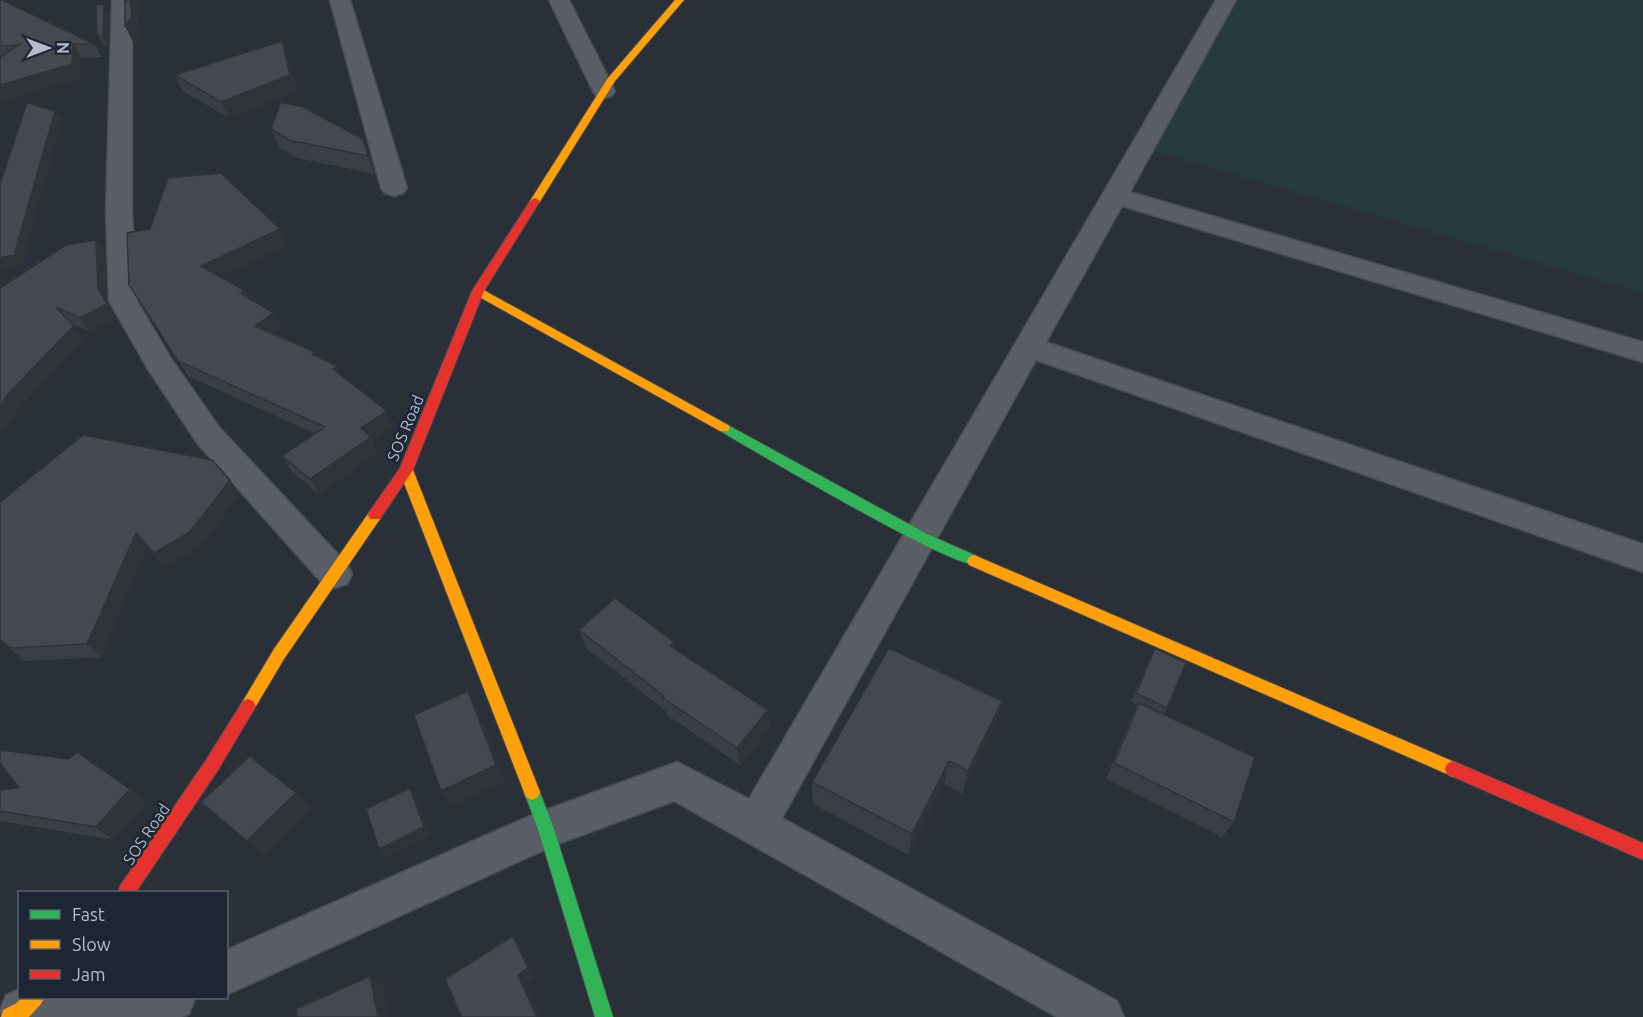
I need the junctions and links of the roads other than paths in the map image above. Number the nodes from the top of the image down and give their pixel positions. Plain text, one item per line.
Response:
1 (122, 0) edge
2 (340, 0) edge
3 (559, 0) edge
4 (680, 0) edge
5 (1226, 0) edge
6 (604, 91) junction
7 (394, 188) dead end
8 (1116, 196) junction
9 (478, 291) junction
10 (1030, 347) junction
11 (1643, 352) edge
12 (406, 470) junction
13 (922, 538) junction
14 (1643, 558) edge
15 (334, 574) junction
16 (756, 825) junction
17 (546, 829) junction
18 (1643, 852) edge
19 (127, 891) edge
20 (228, 972) edge
21 (171, 999) edge
22 (22, 1008) edge
23 (604, 1017) edge
24 (1101, 1017) edge

1 - 15 street
2 - 7 street
3 - 6 street
4 - 6 street, SOS Road
5 - 8 street
6 - 9 street, SOS Road
8 - 10 street
8 - 11 street
9 - 12 street, SOS Road
9 - 13 street
10 - 13 street
10 - 14 street
12 - 15 street, SOS Road
12 - 17 street
13 - 16 street
13 - 18 street
15 - 19 street, SOS Road
16 - 17 street
16 - 24 street
17 - 20 street
17 - 23 street
21 - 22 street

